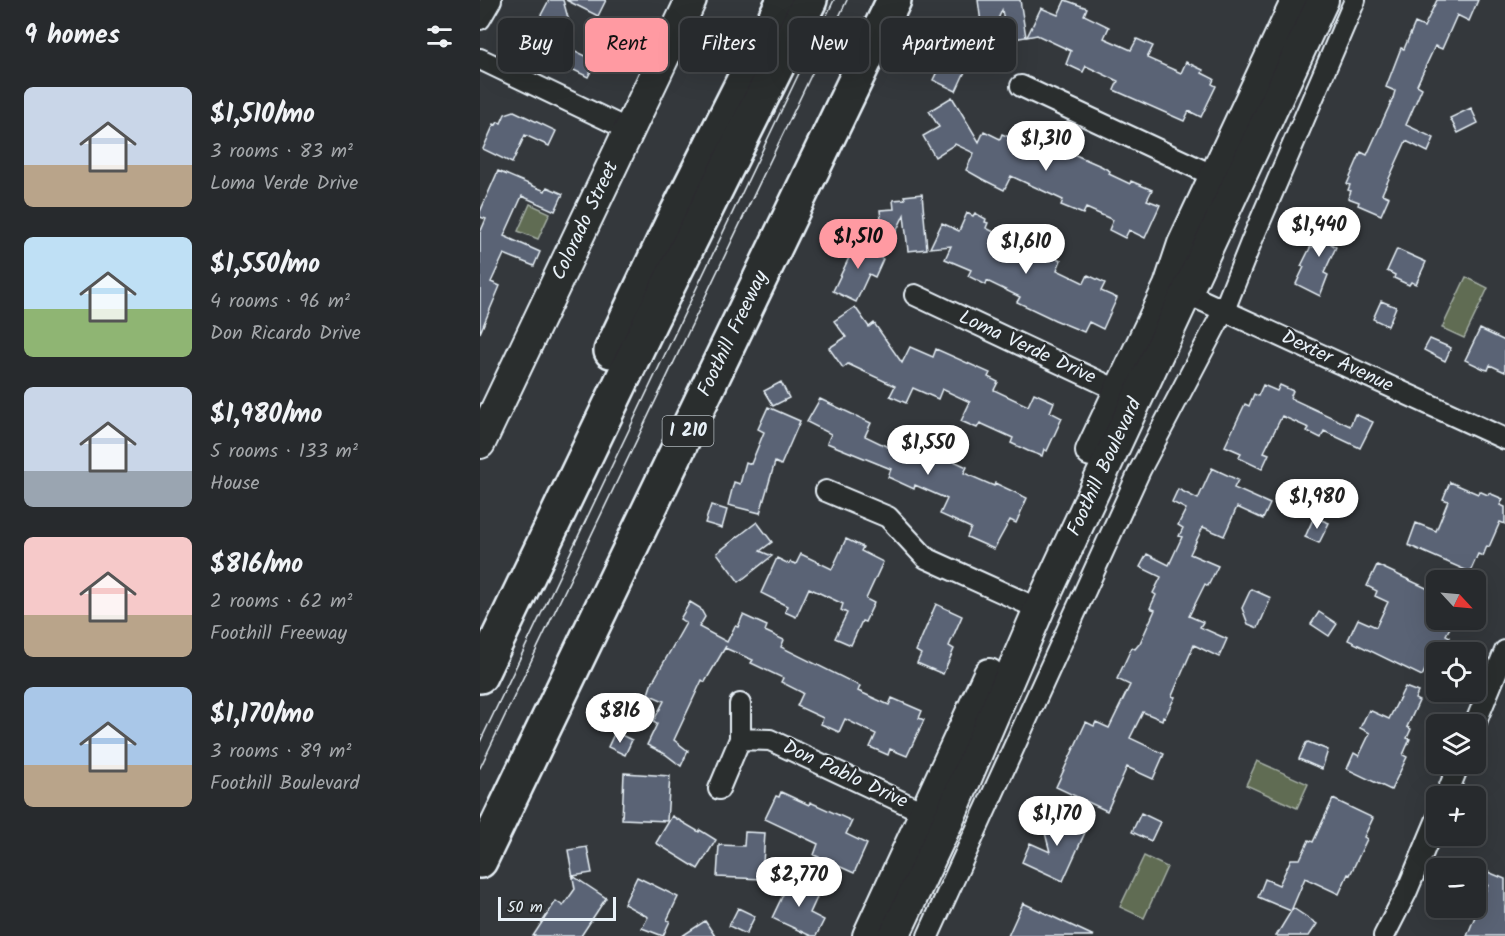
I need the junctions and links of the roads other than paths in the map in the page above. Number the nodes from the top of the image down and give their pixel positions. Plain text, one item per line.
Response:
1 (491, 0) edge
2 (692, 0) edge
3 (771, 0) edge
4 (784, 0) edge
5 (810, 0) edge
6 (871, 0) edge
7 (894, 0) edge
8 (1297, 0) edge
9 (1323, 0) edge
10 (1355, 0) edge
11 (480, 19) edge
12 (480, 59) edge
13 (1021, 86) dead end
14 (629, 130) junction
15 (1226, 182) junction
16 (671, 225) junction
17 (1177, 290) junction
18 (915, 295) dead end
19 (1224, 310) junction
20 (1129, 395) junction
21 (1505, 439) edge
22 (480, 443) edge
23 (826, 491) dead end
24 (1031, 606) junction
25 (480, 627) edge
26 (1505, 651) edge
27 (480, 676) edge
28 (740, 704) dead end
29 (1479, 714) edge
30 (740, 739) junction
31 (719, 789) dead end
32 (936, 818) junction
33 (480, 820) edge
34 (1426, 845) edge
35 (480, 861) edge
36 (868, 936) edge
37 (894, 936) edge
38 (928, 936) edge
39 (1384, 936) edge

1 - 11 street
2 - 14 main road, Colorado Street
3 - 16 highway
4 - 16 highway
5 - 27 highway
6 - 33 highway
7 - 35 highway, Foothill Freeway / I 210
8 - 15 main road, Foothill Boulevard
9 - 15 main road, Foothill Boulevard
10 - 19 street, Foothill Boulevard
12 - 14 street
13 - 15 street
14 - 22 main road, Colorado Street
15 - 17 main road, Foothill Boulevard
16 - 25 highway
17 - 19 street, Dexter Avenue
17 - 20 main road, Foothill Boulevard
18 - 20 street, Loma Verde Drive
19 - 21 street, Dexter Avenue
19 - 38 street, Foothill Boulevard
20 - 24 main road, Foothill Boulevard
23 - 24 street
24 - 32 main road, Foothill Boulevard
26 - 29 street
28 - 30 street
30 - 31 street
30 - 32 street, Don Pablo Drive
32 - 36 main road, Foothill Boulevard
32 - 37 main road, Foothill Boulevard
34 - 39 street

